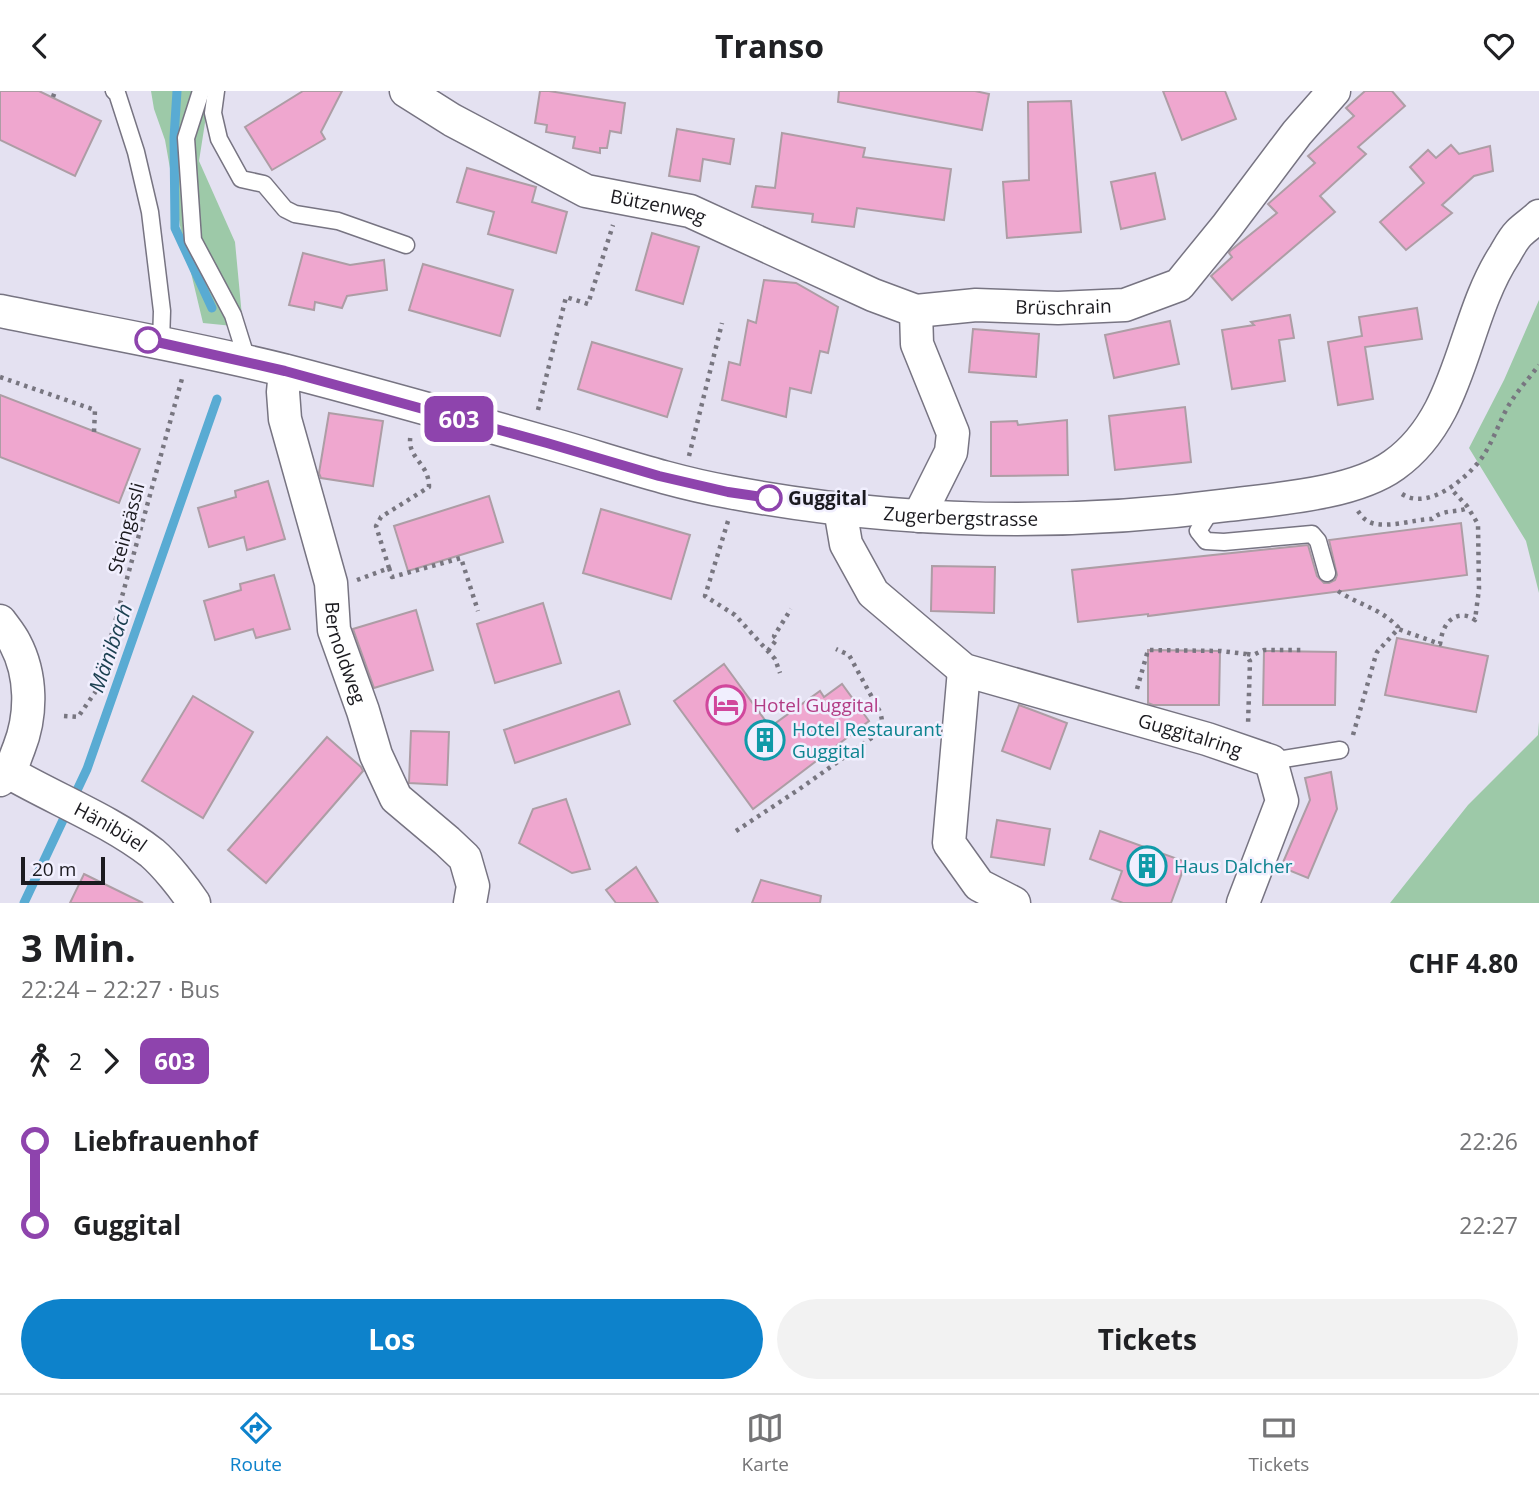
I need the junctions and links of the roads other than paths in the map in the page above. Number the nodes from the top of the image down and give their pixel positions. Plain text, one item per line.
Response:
1 (114, 91) edge
2 (201, 91) edge
3 (216, 91) edge
4 (406, 91) edge
5 (1334, 91) edge
6 (1539, 216) edge
7 (406, 245) dead end
8 (0, 311) edge
9 (916, 311) junction
10 (178, 354) junction
11 (243, 362) junction
12 (285, 371) junction
13 (1213, 507) junction
14 (840, 509) junction
15 (919, 516) junction
16 (1327, 573) road end
17 (0, 621) edge
18 (964, 670) junction
19 (1340, 750) road end
20 (1259, 757) junction
21 (5, 776) edge
22 (194, 903) edge
23 (470, 903) edge
24 (1014, 903) edge
25 (1243, 903) edge

1 - 10 lane
2 - 11 lane
3 - 7 lane
4 - 9 street, Bützenweg
5 - 9 street, Brüschrain
6 - 13 street, Zugerbergstrasse
8 - 10 street, Zugerbergstrasse
9 - 15 street
10 - 11 street, Zugerbergstrasse
11 - 12 street, Zugerbergstrasse
12 - 14 street, Zugerbergstrasse
12 - 23 street, Bernoldweg
13 - 15 street, Zugerbergstrasse
13 - 16 lane
14 - 15 street, Zugerbergstrasse
14 - 18 street, Guggitalring
17 - 21 street
18 - 20 street, Guggitalring
18 - 24 street
19 - 20 lane
20 - 25 street
21 - 22 street, Hänibüel

